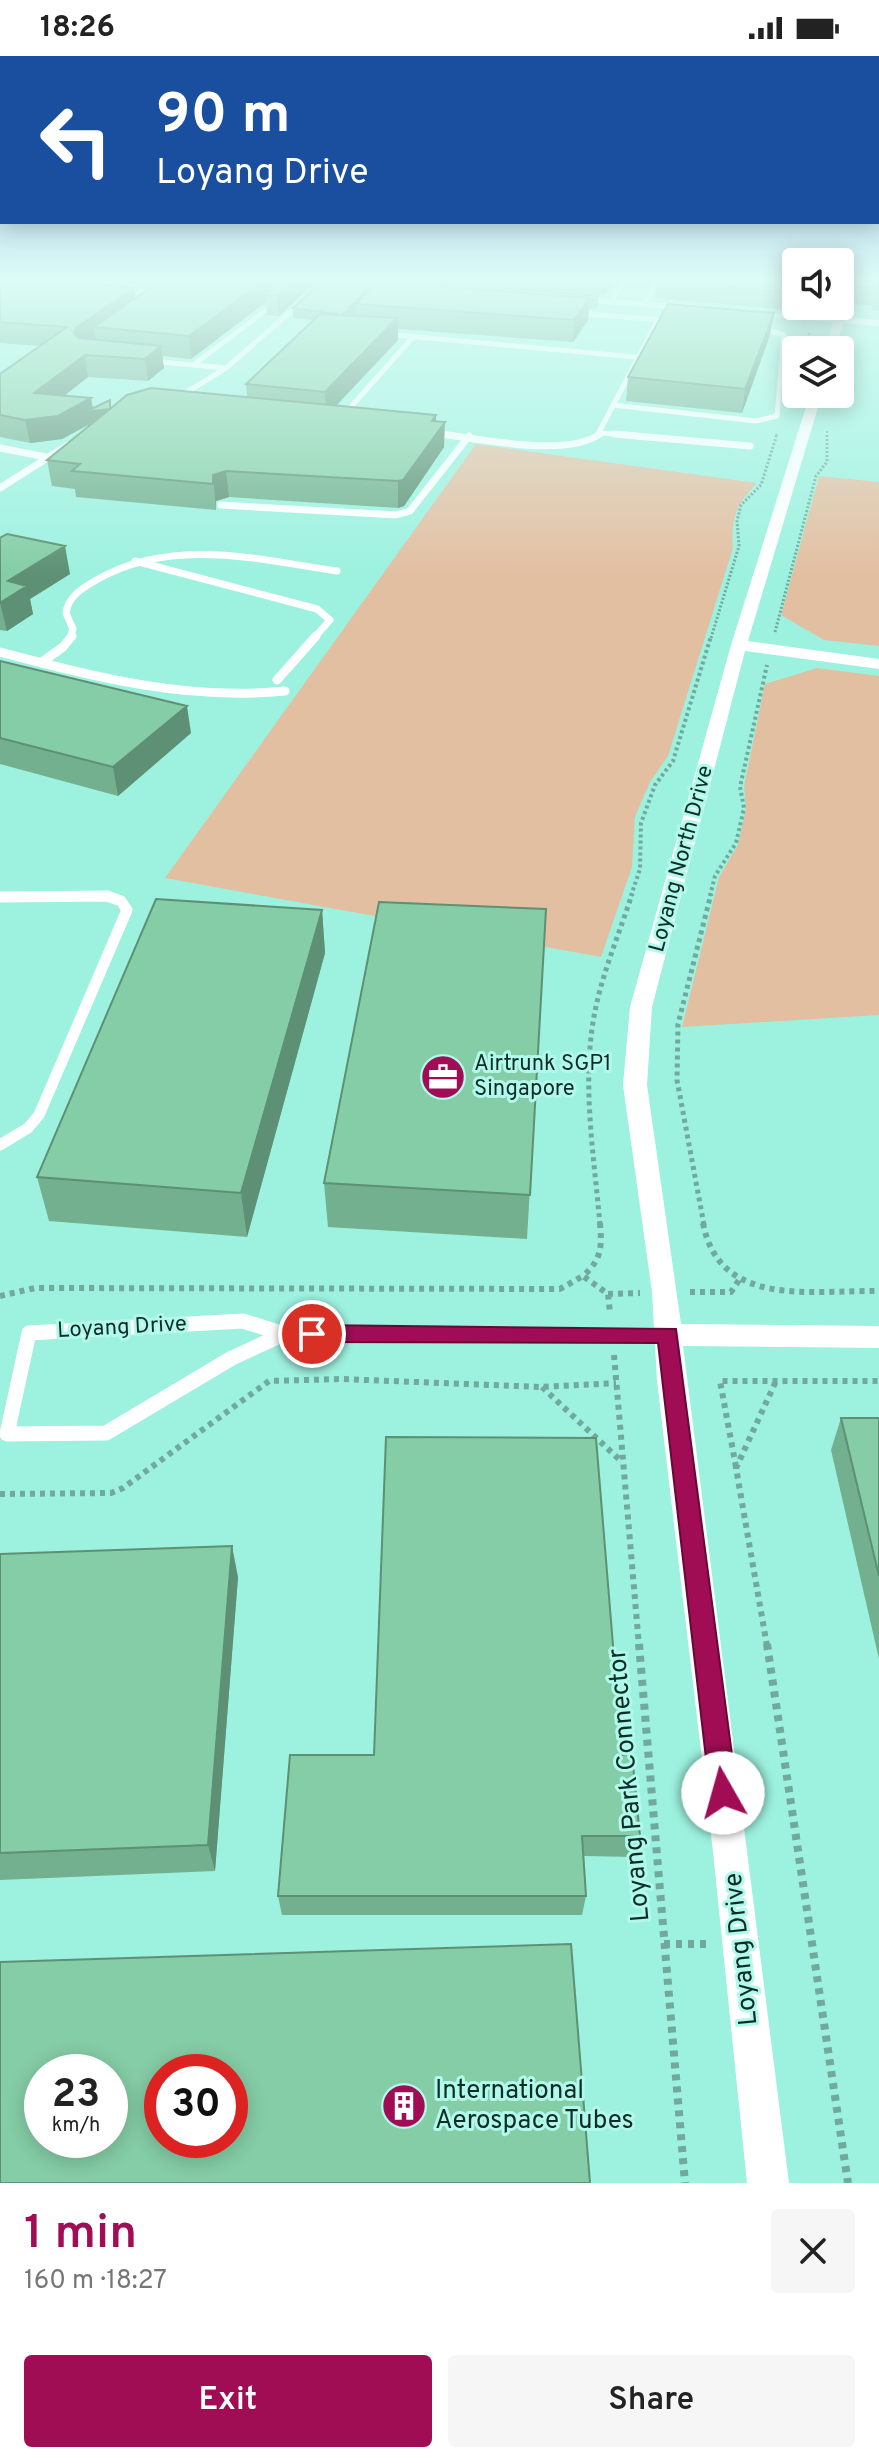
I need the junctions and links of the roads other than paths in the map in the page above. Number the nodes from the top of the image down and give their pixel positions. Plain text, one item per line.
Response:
1 (214, 376) edge
2 (378, 376) edge
3 (627, 376) edge
4 (780, 376) edge
5 (186, 403) edge
6 (613, 405) junction
7 (812, 408) edge
8 (350, 425) edge
9 (424, 432) edge
10 (602, 433) junction
11 (469, 436) junction
12 (71, 442) edge
13 (750, 446) dead end
14 (0, 448) edge
15 (51, 458) junction
16 (0, 488) edge
17 (221, 505) dead end
18 (132, 560) junction
19 (337, 571) dead end
20 (739, 645) junction
21 (0, 652) edge
22 (42, 662) junction
23 (879, 664) edge
24 (277, 680) dead end
25 (285, 691) dead end
26 (0, 897) edge
27 (0, 1145) edge
28 (284, 1334) junction
29 (668, 1335) junction
30 (879, 1337) edge
31 (768, 2183) edge

1 - 5 lane
2 - 8 lane
3 - 6 lane
4 - 6 lane
6 - 10 lane
7 - 20 street, Loyang North Drive
9 - 11 lane
10 - 11 lane
10 - 13 lane
11 - 17 lane
12 - 15 lane
14 - 15 lane
15 - 16 lane
18 - 19 lane
18 - 22 lane
18 - 24 lane
20 - 23 street
20 - 29 street, Loyang North Drive
21 - 22 lane
22 - 25 lane
26 - 27 lane
28 - 28 lane, Loyang Drive
28 - 29 lane, Loyang Drive
29 - 30 street, Loyang Drive
29 - 31 street, Loyang Drive

